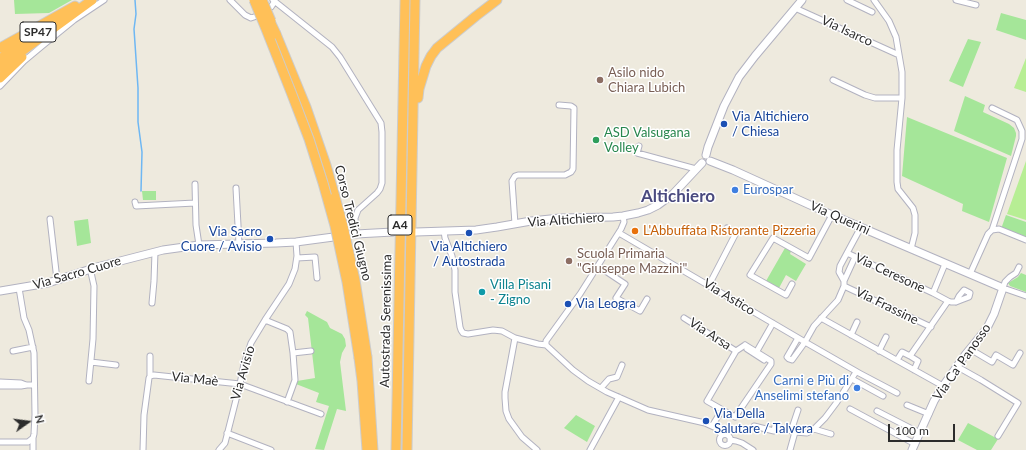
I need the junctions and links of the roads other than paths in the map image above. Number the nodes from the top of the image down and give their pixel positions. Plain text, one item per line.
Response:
1 (83, 0) edge
2 (92, 0) edge
3 (104, 0) edge
4 (230, 0) edge
5 (248, 0) edge
6 (254, 0) edge
7 (261, 0) edge
8 (274, 0) edge
9 (405, 0) edge
10 (415, 0) edge
11 (497, 0) edge
12 (802, 0) edge
13 (847, 0) edge
14 (874, 0) edge
15 (956, 0) edge
16 (976, 5) dead end
17 (75, 6) junction
18 (795, 8) junction
19 (872, 12) dead end
20 (61, 23) junction
21 (0, 48) edge
22 (899, 55) junction
23 (0, 59) edge
24 (0, 67) edge
25 (281, 67) junction
26 (0, 78) edge
27 (833, 80) dead end
28 (0, 86) edge
29 (902, 98) junction
30 (559, 106) dead end
31 (992, 108) dead end
32 (412, 145) junction
33 (639, 146) dead end
34 (708, 158) junction
35 (699, 166) junction
36 (195, 184) dead end
37 (236, 188) dead end
38 (135, 202) dead end
39 (195, 203) junction
40 (832, 215) junction
41 (623, 216) junction
42 (50, 219) dead end
43 (515, 224) junction
44 (861, 227) junction
45 (727, 228) dead end
46 (992, 230) junction
47 (444, 231) junction
48 (393, 232) dead end
49 (418, 232) dead end
50 (619, 233) junction
51 (356, 234) junction
52 (1026, 240) edge
53 (296, 242) junction
54 (239, 244) junction
55 (199, 245) junction
56 (911, 249) junction
57 (155, 252) junction
58 (847, 253) junction
59 (855, 257) junction
60 (297, 258) junction
61 (945, 264) junction
62 (598, 266) junction
63 (1019, 267) dead end
64 (90, 268) junction
65 (970, 274) junction
66 (317, 278) dead end
67 (57, 280) junction
68 (844, 283) junction
69 (792, 284) dead end
70 (709, 285) junction
71 (19, 288) junction
72 (1003, 288) junction
73 (0, 291) edge
74 (933, 293) junction
75 (1026, 296) edge
76 (647, 299) dead end
77 (948, 301) junction
78 (956, 302) dead end
79 (152, 303) dead end
80 (684, 318) dead end
81 (821, 318) junction
82 (265, 320) junction
83 (857, 322) dead end
84 (773, 323) junction
85 (931, 327) junction
86 (851, 335) junction
87 (886, 337) dead end
88 (515, 338) junction
89 (798, 338) junction
90 (805, 342) junction
91 (546, 343) junction
92 (742, 346) junction
93 (34, 347) junction
94 (970, 349) junction
95 (13, 351) dead end
96 (311, 351) dead end
97 (736, 351) junction
98 (757, 351) junction
99 (879, 351) junction
100 (293, 353) junction
101 (1020, 353) dead end
102 (150, 356) dead end
103 (910, 356) junction
104 (363, 358) junction
105 (897, 360) junction
106 (92, 362) junction
107 (771, 364) junction
108 (622, 365) dead end
109 (116, 366) dead end
110 (956, 366) junction
111 (914, 370) junction
112 (856, 372) junction
113 (150, 376) junction
114 (852, 379) junction
115 (89, 381) dead end
116 (0, 382) edge
117 (240, 384) junction
118 (27, 385) junction
119 (34, 385) junction
120 (0, 386) edge
121 (942, 386) junction
122 (601, 388) junction
123 (897, 393) dead end
124 (883, 396) dead end
125 (619, 397) junction
126 (288, 402) junction
127 (907, 404) dead end
128 (850, 409) dead end
129 (722, 410) junction
130 (798, 410) dead end
131 (877, 411) dead end
132 (321, 414) dead end
133 (929, 414) junction
134 (712, 426) junction
135 (754, 426) dead end
136 (814, 429) junction
137 (793, 432) junction
138 (227, 433) junction
139 (920, 433) junction
140 (832, 434) dead end
141 (722, 435) junction
142 (998, 436) dead end
143 (33, 438) junction
144 (730, 440) junction
145 (0, 442) edge
146 (253, 444) junction
147 (723, 445) junction
148 (914, 447) edge
149 (33, 450) edge
150 (143, 450) edge
151 (219, 450) edge
152 (251, 450) edge
153 (271, 450) edge
154 (367, 450) edge
155 (373, 450) edge
156 (396, 450) edge
157 (407, 450) edge
158 (537, 450) edge
159 (590, 450) edge
160 (719, 450) edge
161 (753, 450) edge
162 (790, 450) edge

1 - 17 highway, SP47
2 - 20 highway, SP47
3 - 28 street
4 - 8 street
5 - 25 highway, bridge
6 - 25 highway, bridge
7 - 104 highway, Corso Tredici Giugno, bridge
8 - 51 street
9 - 156 highway, Autostrada Serenissima / A4
10 - 32 highway, Autostrada Serenissima / A4
11 - 32 highway
12 - 18 street, Via Altichiero
13 - 19 street
14 - 22 street
15 - 16 street
17 - 21 highway, SP47
17 - 23 highway, SP47
18 - 22 street, Via Isarco
18 - 34 street, Via Altichiero
20 - 24 highway, SP47
20 - 26 highway, SP47
22 - 29 street
25 - 104 highway, Corso Tredici Giugno, bridge
27 - 29 street
29 - 56 street
30 - 43 street
31 - 46 street
32 - 157 highway, Autostrada Serenissima / A4
33 - 35 street
34 - 35 street, Via Altichiero
34 - 40 street, Via Querini
35 - 41 street, Via Altichiero
36 - 39 street
37 - 54 street
38 - 39 street
39 - 55 street
40 - 44 street, Via Querini
40 - 69 street
41 - 43 street, Via Altichiero
41 - 50 street
42 - 67 street
43 - 47 street, Via Altichiero
44 - 56 street, Via Querini
44 - 58 street
45 - 70 street
46 - 52 street
46 - 65 street
47 - 49 street, Via Altichiero
47 - 88 street
48 - 51 street, Via Sacro Cuore
50 - 62 street
50 - 70 street, Via Astico
51 - 53 street, Via Sacro Cuore
53 - 54 street, Via Sacro Cuore
53 - 60 street, Via Avisio
54 - 55 street, Via Sacro Cuore
55 - 57 street, Via Sacro Cuore
56 - 61 street, Via Querini
57 - 64 street, Via Sacro Cuore
57 - 79 street
58 - 59 street, Via Ceresone
58 - 68 street
59 - 68 street
59 - 74 street, Via Ceresone
60 - 66 street
60 - 82 street, Via Avisio
61 - 65 street, Via Querini
61 - 74 street, Via Ceresone
62 - 76 street
62 - 91 street
63 - 72 street
64 - 67 street, Via Sacro Cuore
64 - 106 street
65 - 72 street, Via Querini
67 - 71 street, Via Sacro Cuore
68 - 81 street
68 - 85 street, Via Frassine
70 - 84 street, Via Astico
71 - 73 street, Via Sacro Cuore
71 - 93 street
72 - 75 street, Via Querini
72 - 94 street, Via Ca' Panosso
74 - 77 street, Via Ceresone
77 - 78 street, Via Ceresone
77 - 85 street
80 - 97 street, Via Arsa
81 - 86 street
81 - 90 street
82 - 100 street
82 - 117 street, Via Avisio
83 - 86 street
84 - 89 street, Via Astico
84 - 98 street
85 - 103 street
86 - 99 street
87 - 99 street
88 - 91 street
88 - 158 street
89 - 90 street, Via Astico
89 - 90 street
90 - 112 street, Via Astico
91 - 122 street
92 - 97 street
92 - 98 street
92 - 107 street
93 - 95 street
93 - 119 street
94 - 101 street
94 - 110 street, Via Ca' Panosso
96 - 100 street
97 - 129 street
98 - 107 street
99 - 105 street
100 - 126 street
102 - 113 street
103 - 105 street
103 - 111 street
104 - 154 highway, Corso Tredici Giugno
104 - 155 highway, Corso Tredici Giugno
105 - 111 street
106 - 109 street
106 - 115 street
107 - 129 street
108 - 122 street
110 - 121 street, Via Ca' Panosso
110 - 142 street
111 - 121 street
112 - 114 street
112 - 123 street, Via Astico
113 - 117 street, Via Maè
113 - 150 street
114 - 124 street
114 - 136 street
116 - 118 street
117 - 126 street, Via Maè
117 - 138 street, Via Avisio
118 - 119 street
118 - 120 street
119 - 143 street
121 - 133 street, Via Ca' Panosso
122 - 125 street
125 - 134 street
125 - 159 street
126 - 132 street, Via Maè
127 - 133 street, Via Ca' Panosso
128 - 148 street, Via Ca' Panosso
129 - 134 street
130 - 137 street
131 - 139 street
133 - 139 street, Via Ca' Panosso
134 - 141 street
135 - 137 street
136 - 137 street
136 - 140 street
137 - 162 street
138 - 146 street
138 - 151 street, Via Avisio
139 - 148 street, Via Ca' Panosso
141 - 144 street
141 - 147 street
143 - 145 street
143 - 149 street
144 - 147 street
144 - 161 street
146 - 152 street
146 - 153 street
147 - 160 street

